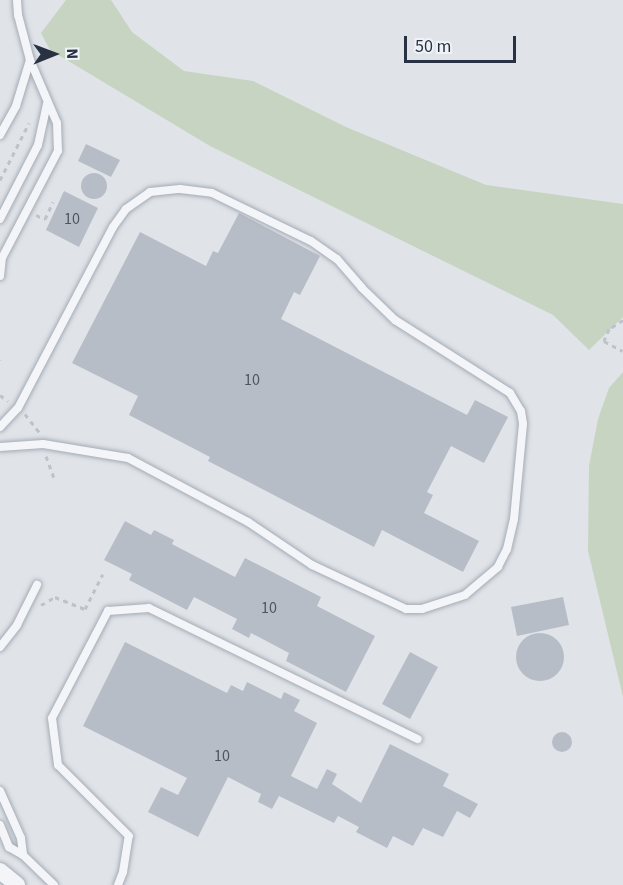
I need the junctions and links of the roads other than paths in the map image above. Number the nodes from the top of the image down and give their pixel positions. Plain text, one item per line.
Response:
1 (17, 0) edge
2 (30, 60) junction
3 (47, 102) junction
4 (0, 135) edge
5 (0, 219) edge
6 (1, 259) edge
7 (0, 276) edge
8 (0, 427) edge
9 (0, 447) edge
10 (37, 585) dead end
11 (0, 647) edge
12 (418, 739) dead end
13 (0, 791) edge
14 (0, 825) edge
15 (23, 855) junction
16 (0, 871) edge
17 (17, 885) edge
18 (54, 885) edge
19 (117, 885) edge

1 - 2 lane
2 - 3 lane
2 - 4 lane
3 - 5 lane
3 - 6 lane
6 - 7 lane
8 - 9 lane
10 - 11 lane
12 - 19 lane
13 - 15 lane
14 - 15 lane
15 - 18 lane
16 - 17 street

